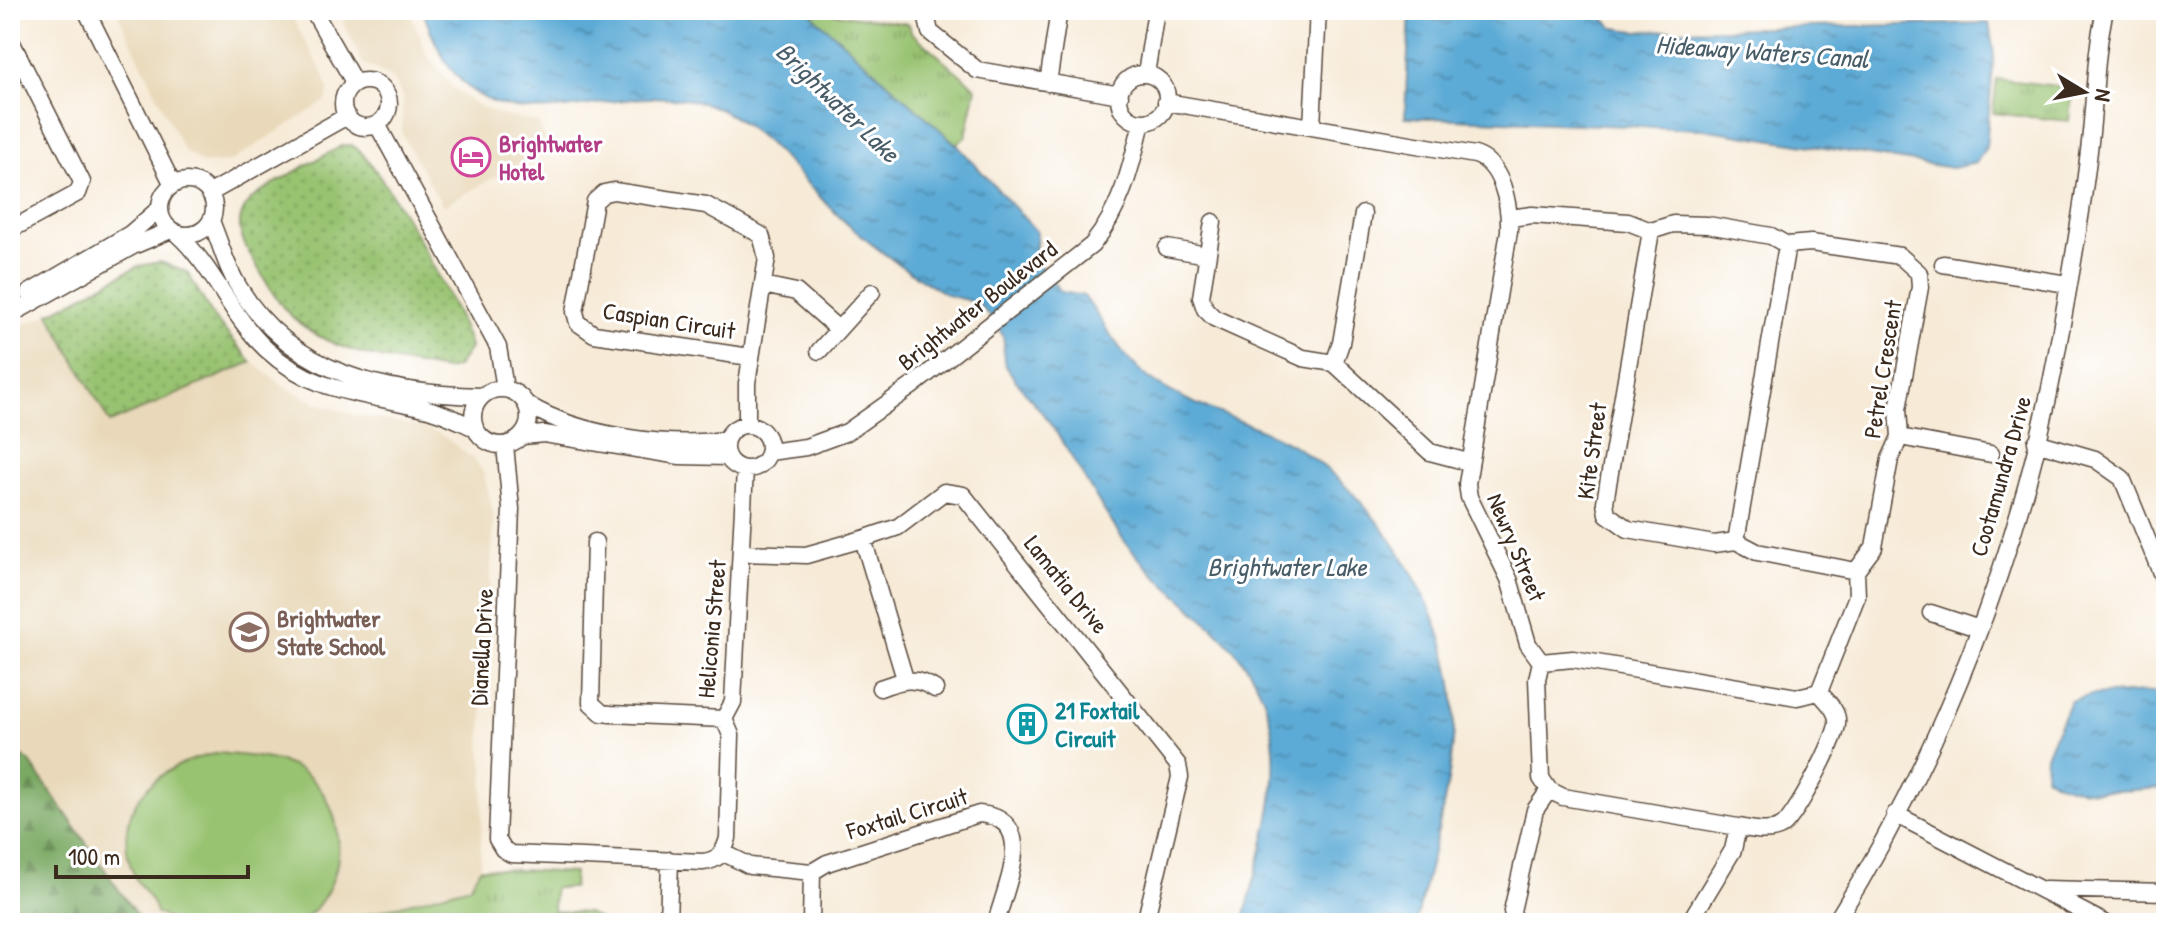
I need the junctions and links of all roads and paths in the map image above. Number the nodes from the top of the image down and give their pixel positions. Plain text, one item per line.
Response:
1 (86, 10) edge
2 (313, 10) edge
3 (925, 10) edge
4 (1059, 10) edge
5 (1156, 10) edge
6 (1318, 10) edge
7 (2105, 10) edge
8 (10, 39) edge
9 (1146, 74) junction
10 (1048, 83) junction
11 (355, 84) junction
12 (1120, 95) junction
13 (1166, 102) junction
14 (347, 116) junction
15 (1142, 122) junction
16 (377, 124) junction
17 (1312, 126) junction
18 (173, 185) junction
19 (210, 193) junction
20 (160, 208) junction
21 (1363, 214) dead end
22 (1510, 218) junction
23 (211, 221) junction
24 (1213, 222) dead end
25 (10, 230) edge
26 (1651, 231) junction
27 (174, 232) junction
28 (1787, 245) junction
29 (1167, 248) dead end
30 (1207, 255) junction
31 (1943, 264) dead end
32 (2067, 284) junction
33 (763, 285) junction
34 (872, 292) dead end
35 (10, 303) edge
36 (10, 315) edge
37 (838, 329) junction
38 (819, 351) dead end
39 (750, 357) junction
40 (1334, 363) junction
41 (505, 388) junction
42 (482, 396) junction
43 (528, 405) junction
44 (747, 424) junction
45 (475, 428) junction
46 (523, 436) junction
47 (1900, 437) junction
48 (726, 440) junction
49 (2036, 442) junction
50 (505, 445) junction
51 (769, 452) junction
52 (1991, 454) dead end
53 (727, 457) junction
54 (1468, 462) junction
55 (745, 469) junction
56 (863, 539) junction
57 (1736, 541) junction
58 (595, 542) dead end
59 (741, 553) junction
60 (1856, 571) junction
61 (2166, 585) edge
62 (1931, 613) dead end
63 (1977, 628) junction
64 (1541, 662) junction
65 (905, 679) junction
66 (880, 688) dead end
67 (935, 689) dead end
68 (1819, 692) junction
69 (724, 719) junction
70 (1549, 790) junction
71 (1895, 814) junction
72 (1738, 827) junction
73 (724, 853) junction
74 (670, 860) junction
75 (812, 872) junction
76 (2040, 889) junction
77 (2166, 892) edge
78 (668, 923) edge
79 (811, 923) edge
80 (996, 923) edge
81 (1145, 923) edge
82 (1515, 923) edge
83 (1689, 923) edge
84 (1835, 923) edge
85 (2105, 923) edge

1 - 18 street
2 - 11 street
3 - 10 street
4 - 10 street
5 - 9 street
6 - 17 street
7 - 32 street, Cootamundra Drive
8 - 25 street
9 - 12 street
9 - 13 street
10 - 12 street
11 - 14 street
11 - 16 street
12 - 15 street
13 - 15 street
13 - 17 street, Newry Street
14 - 16 street
14 - 19 street
15 - 51 street, Brightwater Boulevard
16 - 41 street
17 - 22 street, Newry Street
18 - 19 street
18 - 20 street
19 - 23 street
20 - 27 street
20 - 35 street
21 - 40 street
22 - 26 street, Petrel Crescent
22 - 54 street, Newry Street
23 - 27 street
23 - 42 street
24 - 30 street
26 - 28 street, Petrel Crescent
26 - 57 street, Kite Street
27 - 36 street
27 - 45 street
28 - 47 street, Petrel Crescent
28 - 57 street
29 - 30 street
30 - 40 street
31 - 32 street
32 - 49 street, Cootamundra Drive
33 - 37 street
33 - 39 street, Caspian Circuit
33 - 39 street, Caspian Circuit
34 - 37 street
37 - 38 street
39 - 44 street, Caspian Circuit
40 - 54 street
41 - 42 street
41 - 43 street
42 - 45 street
43 - 46 street
43 - 48 street
44 - 48 street
44 - 51 street
45 - 50 street
46 - 50 street
46 - 53 street
47 - 52 street
47 - 60 street, Petrel Crescent
48 - 53 street
49 - 61 street
49 - 63 street, Cootamundra Drive
50 - 74 street, Dianella Drive
51 - 55 street
53 - 55 street
54 - 64 street, Newry Street
55 - 59 street, Heliconia Street
56 - 59 street, Lamatia Drive
56 - 65 street
56 - 81 street, Lamatia Drive
57 - 60 street, Kite Street
58 - 69 street
59 - 69 street, Heliconia Street
60 - 68 street, Petrel Crescent
62 - 63 street
63 - 71 street, Cootamundra Drive
64 - 68 street
64 - 70 street
65 - 66 street
65 - 67 street
68 - 72 street
69 - 73 street, Heliconia Street
70 - 72 street
70 - 82 street
71 - 76 street
71 - 84 street, Cootamundra Drive
72 - 83 street
73 - 74 street
73 - 75 street, Foxtail Circuit
74 - 78 street
75 - 79 street
75 - 80 street, Foxtail Circuit
76 - 77 street
76 - 85 street

